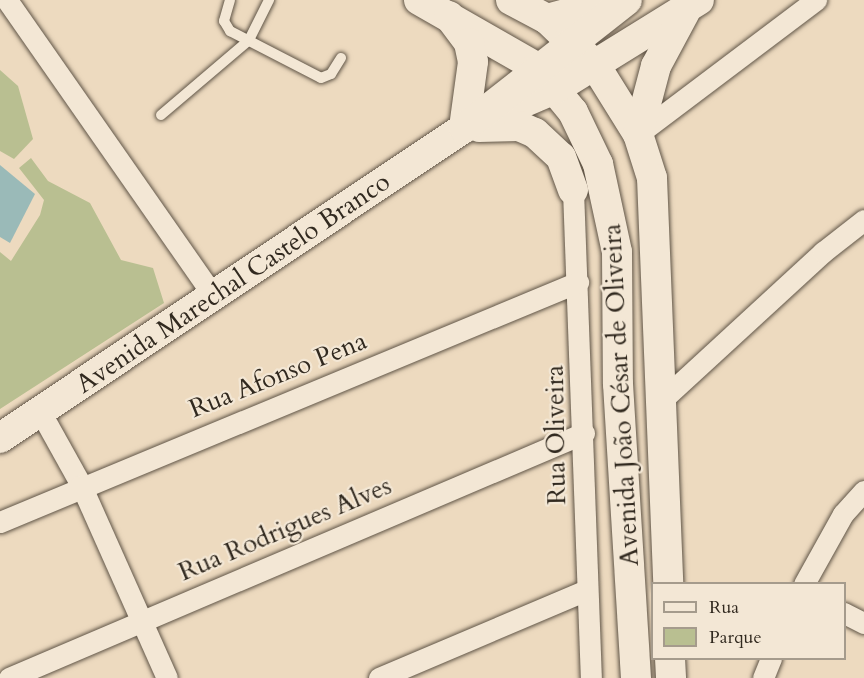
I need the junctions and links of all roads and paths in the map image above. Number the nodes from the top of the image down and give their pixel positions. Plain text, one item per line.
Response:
1 (7, 0) edge
2 (230, 0) edge
3 (269, 0) edge
4 (419, 0) edge
5 (512, 0) edge
6 (618, 0) edge
7 (627, 0) edge
8 (816, 0) edge
9 (694, 3) edge
10 (446, 13) junction
11 (547, 19) junction
12 (249, 40) junction
13 (573, 40) junction
14 (341, 58) dead end
15 (595, 65) junction
16 (536, 67) junction
17 (557, 88) junction
18 (161, 115) dead end
19 (574, 117) junction
20 (464, 128) junction
21 (638, 134) junction
22 (573, 190) junction
23 (864, 220) edge
24 (578, 282) junction
25 (213, 295) junction
26 (662, 400) junction
27 (41, 413) junction
28 (584, 433) junction
29 (0, 438) edge
30 (81, 485) junction
31 (864, 491) edge
32 (0, 522) edge
33 (668, 582) edge
34 (805, 582) edge
35 (586, 590) junction
36 (846, 614) edge
37 (142, 618) junction
38 (864, 623) edge
39 (670, 660) edge
40 (770, 660) edge
41 (9, 678) edge
42 (167, 678) edge
43 (379, 678) edge
44 (591, 678) edge
45 (636, 678) edge
46 (671, 678) edge
47 (763, 678) edge

1 - 25 street
2 - 12 lane
3 - 12 lane
4 - 10 main road, Avenida João César de Oliveira
5 - 11 main road, Avenida João César de Oliveira
6 - 11 main road
7 - 13 main road, Avenida Marechal Castelo Branco
8 - 21 street
9 - 15 main road, Avenida Marechal Castelo Branco
9 - 21 main road
10 - 16 main road, Avenida João César de Oliveira
10 - 20 main road
11 - 13 main road, Avenida João César de Oliveira
12 - 14 lane
12 - 18 lane
13 - 15 main road, Avenida João César de Oliveira
13 - 16 main road, Avenida Marechal Castelo Branco
15 - 17 main road, Avenida Marechal Castelo Branco
15 - 21 main road, Avenida João César de Oliveira
16 - 17 main road, Avenida João César de Oliveira
16 - 20 main road, Avenida Marechal Castelo Branco
17 - 19 main road, Avenida João César de Oliveira
17 - 20 main road, Avenida Marechal Castelo Branco
19 - 22 main road
19 - 45 main road, Avenida João César de Oliveira
20 - 22 main road
20 - 25 main road, Avenida Marechal Castelo Branco
21 - 26 main road, Avenida João César de Oliveira
22 - 24 street, Rua Oliveira
23 - 26 street
24 - 28 street, Rua Oliveira
24 - 30 street, Rua Afonso Pena
25 - 27 main road, Avenida Marechal Castelo Branco
26 - 33 main road, Avenida João César de Oliveira
27 - 29 main road, Avenida Marechal Castelo Branco
27 - 30 street
28 - 35 street, Rua Oliveira
28 - 37 street, Rua Rodrigues Alves
30 - 32 street, Rua Afonso Pena
30 - 37 street
31 - 34 street
35 - 43 street
35 - 44 street, Rua Oliveira
36 - 38 street
37 - 41 street, Rua Rodrigues Alves
37 - 42 street
39 - 46 main road
40 - 47 street

